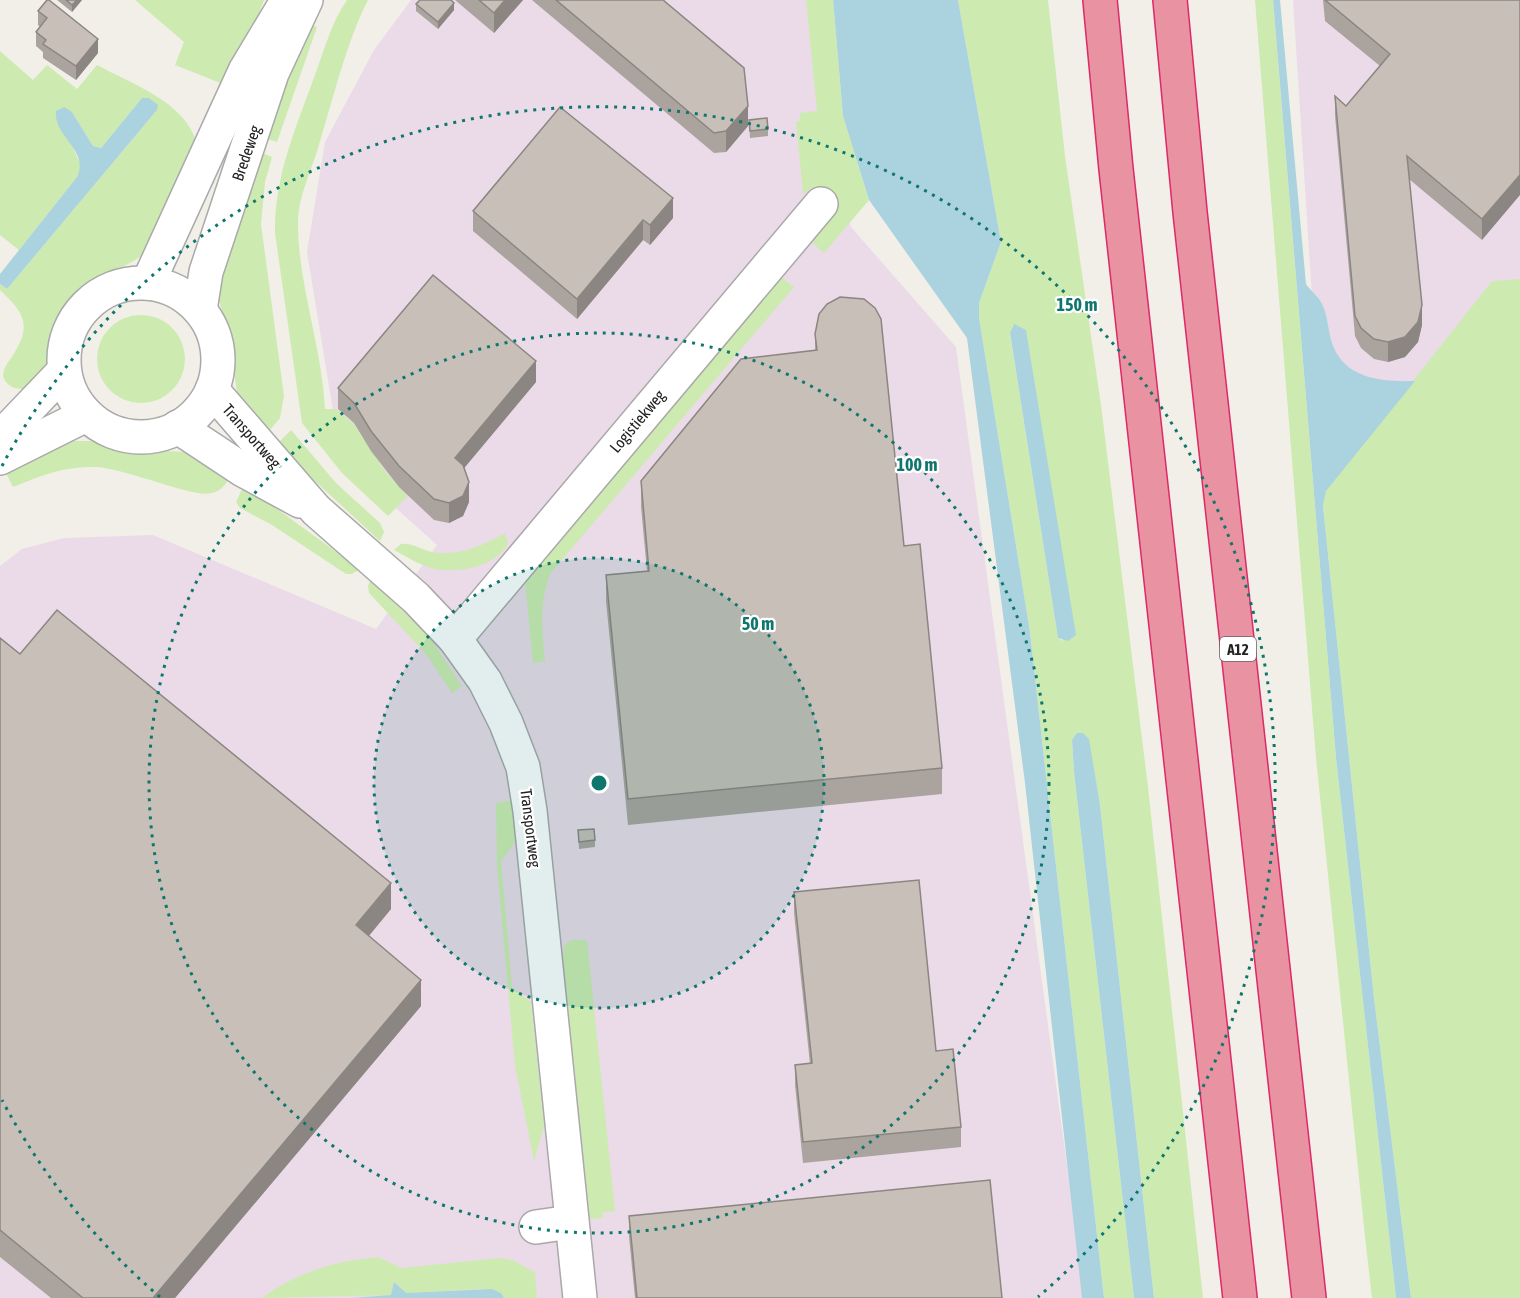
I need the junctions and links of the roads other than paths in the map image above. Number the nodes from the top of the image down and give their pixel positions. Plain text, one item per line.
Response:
1 (289, 0) edge
2 (306, 0) edge
3 (1100, 0) edge
4 (1170, 0) edge
5 (821, 204) dead end
6 (148, 283) junction
7 (200, 310) junction
8 (64, 371) junction
9 (212, 390) junction
10 (86, 415) junction
11 (178, 427) junction
12 (0, 438) edge
13 (0, 458) edge
14 (316, 510) junction
15 (455, 639) junction
16 (571, 1222) junction
17 (536, 1227) dead end
18 (580, 1298) edge
19 (1240, 1298) edge
20 (1309, 1298) edge

1 - 6 street, Bredeweg
2 - 7 street, Bredeweg
3 - 19 highway
4 - 20 highway, A12
5 - 15 street, Logistiekweg
6 - 7 street
6 - 8 street
7 - 9 street
8 - 10 street
8 - 12 street
9 - 11 street
9 - 14 street, Transportweg
10 - 11 street
10 - 13 street
11 - 14 street, Transportweg
14 - 15 street, Transportweg
15 - 16 street, Transportweg
16 - 17 street
16 - 18 street, Transportweg

